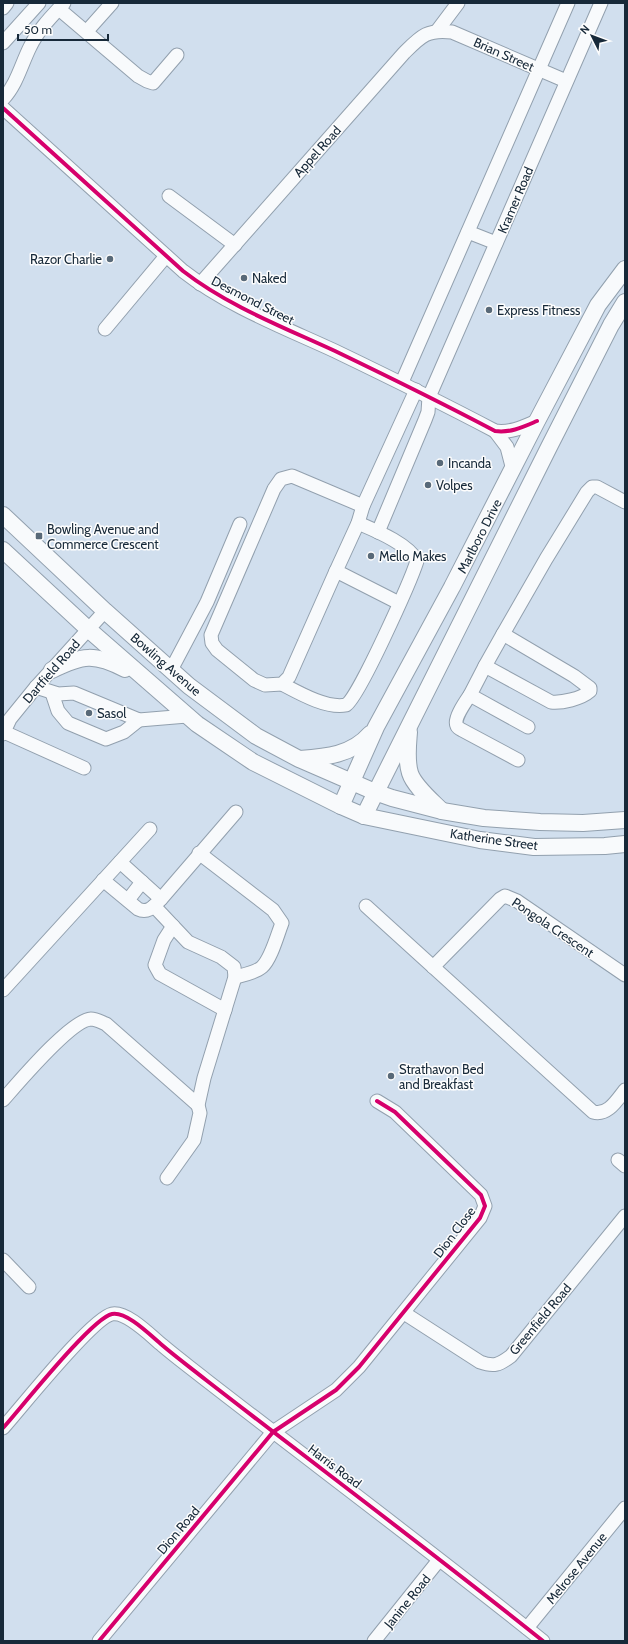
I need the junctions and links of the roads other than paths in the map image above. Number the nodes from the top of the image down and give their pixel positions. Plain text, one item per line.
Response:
1 (7, 3) edge
2 (39, 3) edge
3 (112, 3) edge
4 (458, 3) edge
5 (568, 3) edge
6 (601, 3) edge
7 (61, 6) edge
8 (3, 8) edge
9 (87, 31) junction
10 (439, 31) junction
11 (3, 43) edge
12 (177, 55) dead end
13 (538, 69) junction
14 (566, 81) junction
15 (3, 99) edge
16 (3, 108) edge
17 (169, 196) dead end
18 (468, 232) junction
19 (496, 243) junction
20 (234, 245) junction
21 (166, 256) junction
22 (625, 269) edge
23 (200, 284) junction
24 (625, 302) edge
25 (104, 329) dead end
26 (402, 382) junction
27 (416, 390) junction
28 (429, 397) junction
29 (537, 421) junction
30 (495, 431) junction
31 (513, 470) junction
32 (625, 502) edge
33 (363, 506) junction
34 (3, 515) edge
35 (358, 523) junction
36 (240, 524) dead end
37 (378, 532) junction
38 (3, 550) edge
39 (336, 571) junction
40 (399, 603) junction
41 (105, 611) junction
42 (88, 629) junction
43 (503, 634) junction
44 (485, 666) junction
45 (52, 670) junction
46 (171, 670) junction
47 (142, 678) junction
48 (282, 684) junction
49 (36, 687) junction
50 (52, 693) junction
51 (470, 695) junction
52 (186, 716) junction
53 (7, 718) edge
54 (139, 720) junction
55 (376, 727) junction
56 (409, 727) junction
57 (528, 727) dead end
58 (4, 733) edge
59 (299, 759) junction
60 (518, 760) dead end
61 (84, 768) dead end
62 (350, 782) junction
63 (376, 792) junction
64 (341, 806) junction
65 (442, 811) junction
66 (236, 812) dead end
67 (364, 816) junction
68 (625, 820) edge
69 (150, 829) dead end
70 (625, 844) edge
71 (199, 853) junction
72 (120, 862) junction
73 (103, 880) junction
74 (142, 882) junction
75 (128, 900) junction
76 (157, 902) junction
77 (366, 906) dead end
78 (173, 926) junction
79 (432, 967) junction
80 (625, 975) edge
81 (235, 977) junction
82 (3, 990) edge
83 (225, 1010) junction
84 (625, 1090) edge
85 (3, 1100) edge
86 (377, 1101) dead end
87 (198, 1105) junction
88 (167, 1178) dead end
89 (625, 1216) edge
90 (3, 1260) edge
91 (29, 1287) dead end
92 (404, 1313) junction
93 (3, 1428) edge
94 (273, 1432) junction
95 (625, 1508) edge
96 (439, 1560) junction
97 (527, 1628) junction
98 (99, 1641) edge
99 (374, 1641) edge
100 (543, 1641) edge

1 - 8 street
2 - 11 street
3 - 9 street
4 - 10 street
5 - 13 street
6 - 14 street, Kramer Road
7 - 9 street
7 - 15 street
9 - 12 street
10 - 13 street, Brian Street
10 - 20 street, Appel Road
13 - 14 street, Brian Street
13 - 18 street
14 - 19 street, Kramer Road
16 - 21 street, Desmond Street
17 - 20 street
18 - 19 street
18 - 26 street
19 - 28 street, Kramer Road
20 - 23 street, Appel Road
21 - 23 street, Desmond Street
21 - 25 street
22 - 29 main road, Marlboro Drive
23 - 26 street, Desmond Street
24 - 56 main road, Marlboro Drive
26 - 27 street, Desmond Street
27 - 28 street, Desmond Street
27 - 33 street
28 - 30 street, Desmond Street
28 - 37 street, Kramer Road
29 - 30 street
29 - 31 main road, Marlboro Drive
30 - 31 street, Desmond Street
31 - 55 main road, Marlboro Drive
32 - 43 street
33 - 35 street
33 - 48 street
34 - 41 main road, Bowling Avenue
35 - 37 street
35 - 39 street
36 - 46 street
37 - 40 street
38 - 42 main road, Bowling Avenue
39 - 40 street
39 - 48 street
40 - 48 street
41 - 42 street, Dartfield Road
41 - 46 main road, Bowling Avenue
42 - 45 street, Dartfield Road
42 - 47 main road, Bowling Avenue
43 - 44 street
43 - 44 street
44 - 51 street
45 - 47 main road
45 - 49 street, Dartfield Road
46 - 59 main road, Bowling Avenue
47 - 52 main road, Bowling Avenue
49 - 50 street
49 - 53 street, Dartfield Road
50 - 54 street
50 - 54 street
51 - 57 street
51 - 60 street
52 - 54 street
52 - 64 main road, Bowling Avenue
53 - 58 street, Dartfield Road
55 - 59 main road
55 - 62 main road, Marlboro Drive
56 - 63 main road, Marlboro Drive
56 - 65 main road
58 - 61 street
59 - 62 main road, Bowling Avenue
62 - 63 main road, Katherine Street
62 - 64 main road, Marlboro Drive
63 - 65 main road, Katherine Street
63 - 67 main road, Marlboro Drive
64 - 67 main road, Bowling Avenue
65 - 68 main road, Katherine Street
66 - 71 street
67 - 70 main road, Katherine Street
69 - 72 street
71 - 76 street
71 - 81 street
72 - 73 street
72 - 74 street
73 - 75 street
73 - 82 street
74 - 75 street
74 - 76 street
75 - 76 street
76 - 78 street
77 - 79 street
78 - 81 street
78 - 83 street
79 - 80 street, Pongola Crescent
79 - 84 street
81 - 83 street
83 - 87 street
85 - 87 street
86 - 92 street, Dion Close
87 - 88 street
89 - 92 street, Greenfield Road
90 - 91 street
92 - 94 street
93 - 94 street, Harris Road
94 - 96 street, Harris Road
94 - 98 street, Dion Road
95 - 97 street, Melrose Avenue
96 - 97 street, Harris Road
96 - 99 street, Janine Road
97 - 100 street, Harris Road

